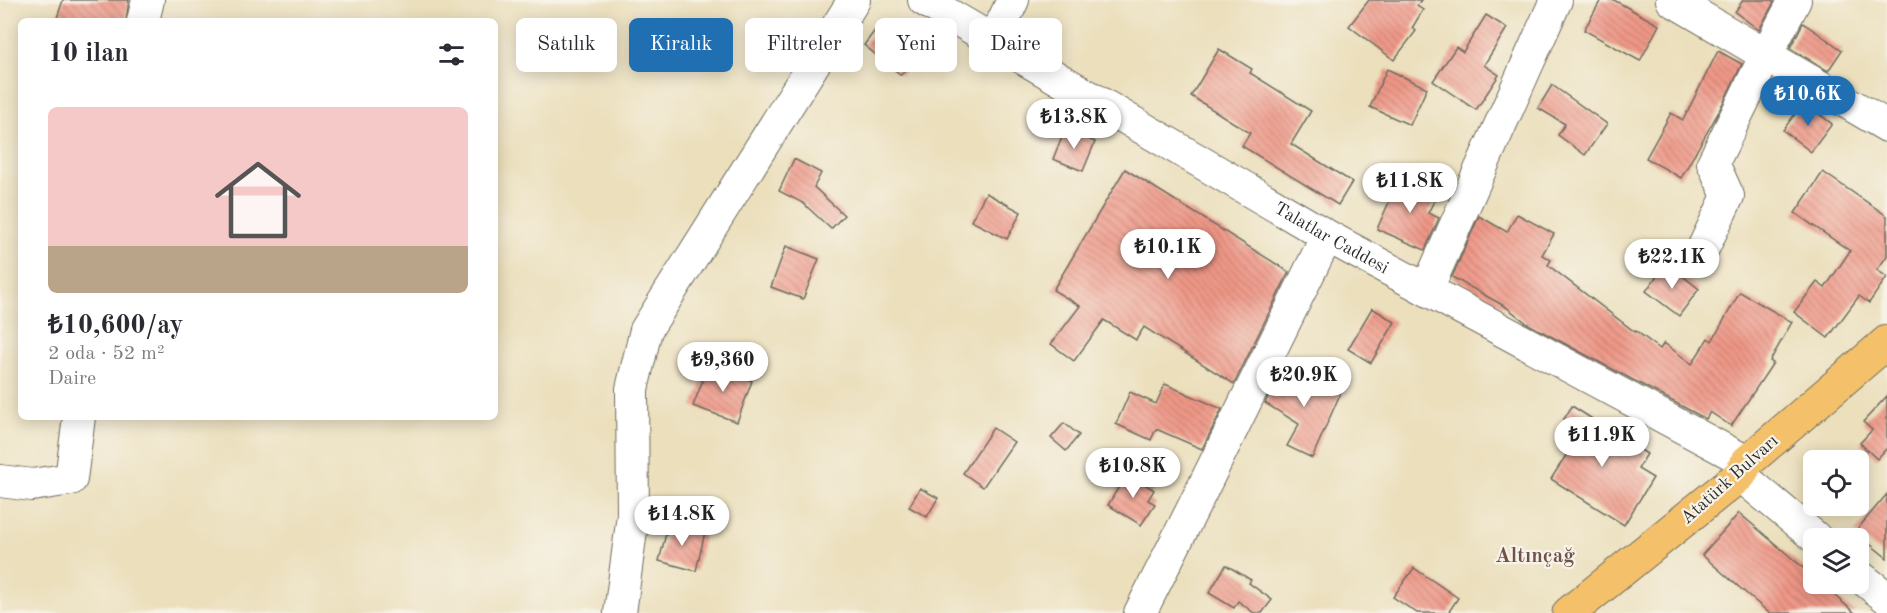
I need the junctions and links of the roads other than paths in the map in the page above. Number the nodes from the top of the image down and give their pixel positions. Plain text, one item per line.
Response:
1 (148, 0) edge
2 (854, 0) edge
3 (924, 0) edge
4 (1013, 0) edge
5 (1556, 0) edge
6 (1672, 0) edge
7 (1795, 0) edge
8 (144, 18) edge
9 (1004, 18) edge
10 (969, 26) edge
11 (1766, 55) junction
12 (1048, 72) edge
13 (1887, 126) edge
14 (1327, 236) junction
15 (1699, 257) dead end
16 (1427, 289) junction
17 (1887, 342) edge
18 (80, 420) edge
19 (1743, 468) junction
20 (0, 481) edge
21 (1806, 528) edge
22 (1869, 583) edge
23 (1887, 598) edge
24 (620, 613) edge
25 (1140, 613) edge
26 (1569, 613) edge

1 - 8 street
2 - 24 street
3 - 10 street, Talatlar Caddesi
4 - 9 street
5 - 16 street
6 - 11 street
7 - 11 street
11 - 13 street
11 - 15 street
12 - 14 street, Talatlar Caddesi
14 - 16 street, Talatlar Caddesi
14 - 25 street
16 - 19 street, Talatlar Caddesi
17 - 19 main road, Atatürk Bulvarı
18 - 20 street
19 - 21 street, Talatlar Caddesi
19 - 26 main road, Atatürk Bulvarı
22 - 23 street

